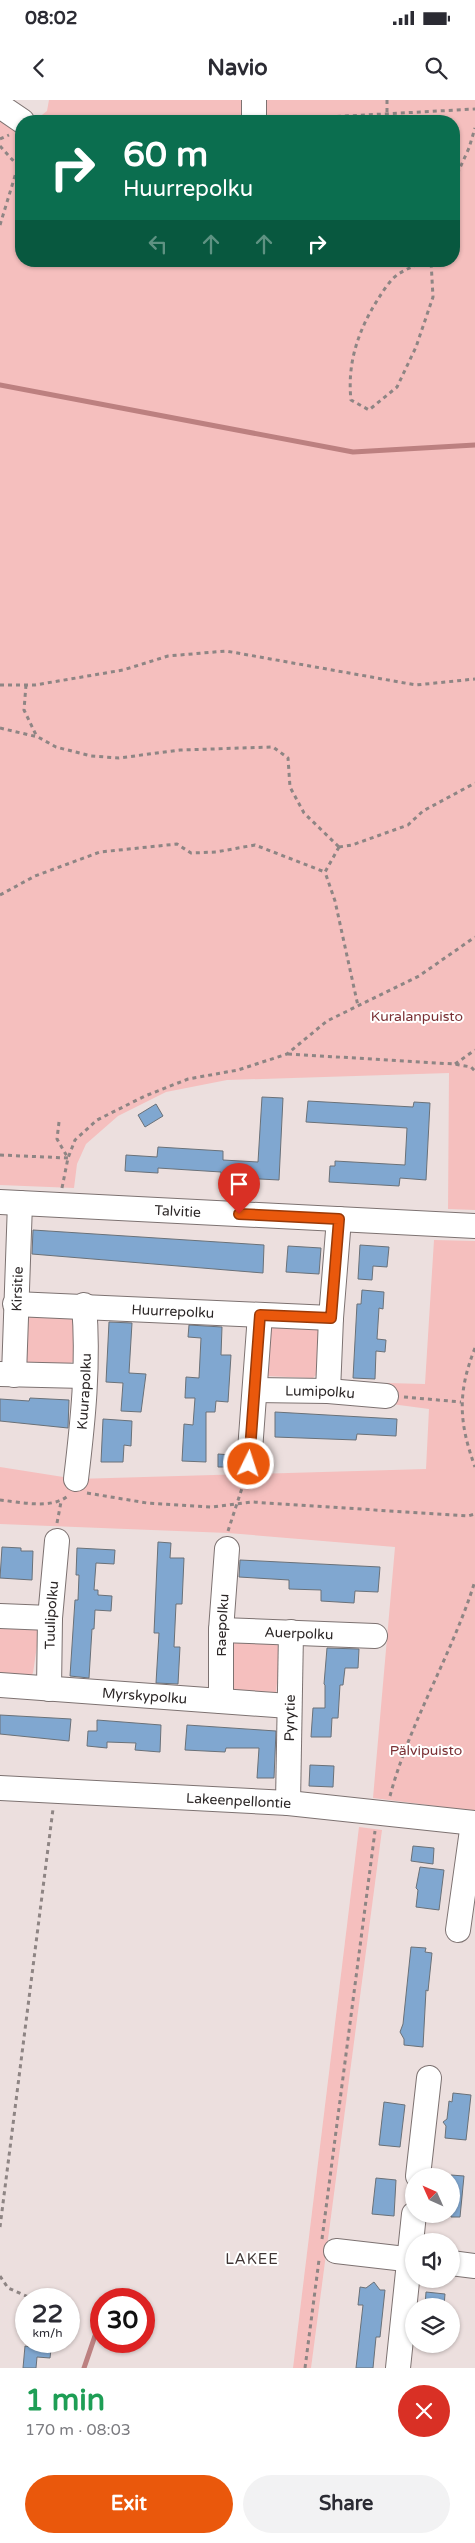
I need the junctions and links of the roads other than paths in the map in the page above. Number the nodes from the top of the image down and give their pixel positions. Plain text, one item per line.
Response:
1 (254, 100) edge
2 (0, 106) edge
3 (254, 115) edge
4 (15, 116) edge
5 (10, 1203) edge
6 (339, 1219) junction
7 (475, 1226) edge
8 (15, 1304) junction
9 (84, 1306) junction
10 (260, 1315) junction
11 (331, 1318) junction
12 (7, 1374) edge
13 (84, 1376) junction
14 (255, 1390) junction
15 (328, 1391) junction
16 (386, 1396) road end
17 (249, 1464) road end
18 (76, 1488) road end
19 (57, 1541) dead end
20 (227, 1549) road end
21 (0, 1616) edge
22 (50, 1618) junction
23 (221, 1630) junction
24 (291, 1632) junction
25 (375, 1636) dead end
26 (0, 1685) edge
27 (49, 1689) junction
28 (221, 1702) junction
29 (289, 1706) junction
30 (0, 1788) edge
31 (288, 1803) junction
32 (474, 1823) edge
33 (458, 1930) dead end
34 (429, 2078) dead end
35 (419, 2168) edge
36 (326, 2248) road end
37 (405, 2259) edge
38 (460, 2265) edge
39 (475, 2266) edge
40 (408, 2288) edge
41 (398, 2368) edge

1 - 3 street
2 - 4 street
5 - 6 street, Talvitie
5 - 8 street, Kirsitie
6 - 7 street, Talvitie
6 - 11 street
8 - 9 street, Huurrepolku
8 - 12 street, Kirsitie
9 - 10 street, Huurrepolku
9 - 13 street, Kuurapolku
10 - 11 street, Huurrepolku
10 - 14 street
11 - 15 street
12 - 13 street
13 - 18 street, Kuurapolku
14 - 15 street, Lumipolku
14 - 17 street
15 - 16 street, Lumipolku
19 - 22 street, Tuulipolku
20 - 23 street, Raepolku
21 - 22 street
22 - 27 street, Tuulipolku
23 - 24 street, Auerpolku
23 - 28 street, Raepolku
24 - 25 street, Auerpolku
24 - 29 street, Pyrytie
26 - 27 street, Myrskypolku
27 - 28 street, Myrskypolku
28 - 29 street, Myrskypolku
29 - 31 street, Pyrytie
30 - 31 street, Lakeenpellontie
31 - 32 street, Lakeenpellontie
32 - 33 street
34 - 35 street
36 - 37 street
38 - 39 street
40 - 41 street

